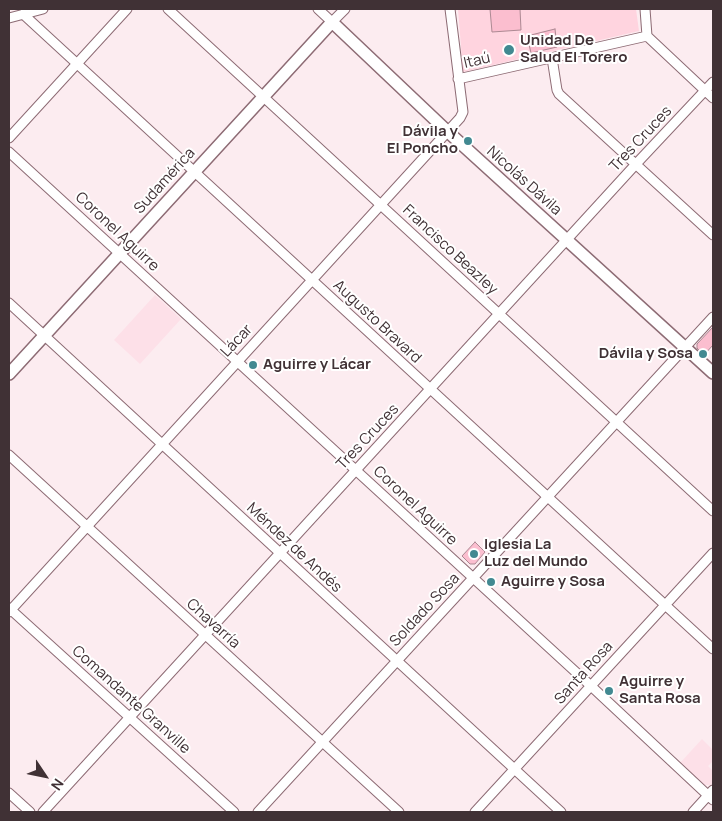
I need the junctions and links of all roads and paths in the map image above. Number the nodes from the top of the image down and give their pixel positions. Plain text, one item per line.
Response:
1 (43, 9) edge
2 (127, 9) edge
3 (168, 9) edge
4 (318, 9) edge
5 (345, 9) edge
6 (450, 9) edge
7 (645, 9) edge
8 (23, 14) junction
9 (9, 18) edge
10 (332, 22) junction
11 (647, 36) junction
12 (552, 58) junction
13 (76, 64) junction
14 (458, 80) junction
15 (713, 82) edge
16 (706, 90) junction
17 (264, 96) junction
18 (713, 98) edge
19 (447, 131) junction
20 (9, 138) edge
21 (9, 152) edge
22 (636, 164) junction
23 (194, 172) junction
24 (382, 205) junction
25 (713, 235) edge
26 (567, 240) junction
27 (119, 253) junction
28 (312, 281) junction
29 (9, 303) edge
30 (499, 314) junction
31 (713, 317) edge
32 (44, 335) junction
33 (686, 347) junction
34 (237, 361) junction
35 (713, 373) edge
36 (9, 374) edge
37 (430, 390) junction
38 (617, 422) junction
39 (162, 445) junction
40 (9, 455) edge
41 (356, 470) junction
42 (548, 497) junction
43 (713, 511) edge
44 (86, 527) junction
45 (713, 553) edge
46 (280, 554) junction
47 (473, 578) junction
48 (665, 605) junction
49 (9, 610) edge
50 (206, 635) junction
51 (713, 649) edge
52 (396, 661) junction
53 (592, 686) junction
54 (130, 718) junction
55 (322, 742) junction
56 (515, 770) junction
57 (9, 792) edge
58 (711, 795) edge
59 (30, 812) edge
60 (43, 812) edge
61 (234, 812) edge
62 (258, 812) edge
63 (400, 812) edge
64 (475, 812) edge
65 (561, 812) edge
66 (693, 812) edge

1 - 8 street
2 - 13 street
3 - 17 street, Francisco Beazley
4 - 10 street, Nicolás Dávila
5 - 10 street, Sudamérica
6 - 14 street, Lácar
7 - 11 street
8 - 9 street
8 - 13 street, Augusto Bravard
10 - 17 street, Sudamérica
10 - 19 street, Nicolás Dávila
11 - 12 street, Itaú
11 - 16 street
12 - 14 street, Itaú
12 - 22 street
13 - 20 street
13 - 23 street, Augusto Bravard
14 - 19 street, Lácar
15 - 16 street, Tres Cruces
16 - 18 street
16 - 22 street, Tres Cruces
17 - 23 street, Sudamérica
17 - 24 street, Francisco Beazley
19 - 24 street, Lácar
19 - 26 street, Nicolás Dávila
21 - 27 street, Coronel Aguirre
22 - 25 street
22 - 26 street, Tres Cruces
23 - 27 street, Sudamérica
23 - 28 street, Augusto Bravard
24 - 28 street, Lácar
24 - 30 street, Francisco Beazley
26 - 30 street, Tres Cruces
26 - 33 street, Nicolás Dávila
27 - 32 street, Sudamérica
27 - 34 street, Coronel Aguirre
28 - 34 street, Lácar
28 - 37 street, Augusto Bravard
29 - 32 street, Méndez de Andés
30 - 37 street, Tres Cruces
30 - 38 street, Francisco Beazley
31 - 33 street, Soldado Sosa
32 - 36 street, Sudamérica
32 - 39 street, Méndez de Andés
33 - 35 street, Nicolás Dávila
33 - 38 street, Soldado Sosa
34 - 39 street, Lácar
34 - 41 street, Coronel Aguirre
37 - 41 street, Tres Cruces
37 - 42 street, Augusto Bravard
38 - 42 street, Soldado Sosa
38 - 43 street, Francisco Beazley
39 - 44 street, Lácar
39 - 46 street, Méndez de Andés
40 - 44 street, Chavarría
41 - 46 street, Tres Cruces
41 - 47 street, Coronel Aguirre
42 - 47 street, Soldado Sosa
42 - 48 street, Augusto Bravard
44 - 49 street, Lácar
44 - 50 street, Chavarría
45 - 48 street, Santa Rosa
46 - 50 street, Tres Cruces
46 - 52 street, Méndez de Andés
47 - 52 street, Soldado Sosa
47 - 53 street, Coronel Aguirre
48 - 51 street, Augusto Bravard
48 - 53 street, Santa Rosa
49 - 54 street, Comandante Granville
50 - 54 street, Tres Cruces
50 - 55 street, Chavarría
52 - 55 street, Soldado Sosa
52 - 56 street, Méndez de Andés
53 - 56 street, Santa Rosa
53 - 58 street, Coronel Aguirre
54 - 60 street, Tres Cruces
54 - 61 street, Comandante Granville
55 - 62 street, Soldado Sosa
55 - 63 street, Chavarría
56 - 64 street, Santa Rosa
56 - 65 street, Méndez de Andés
57 - 59 street
58 - 66 street

